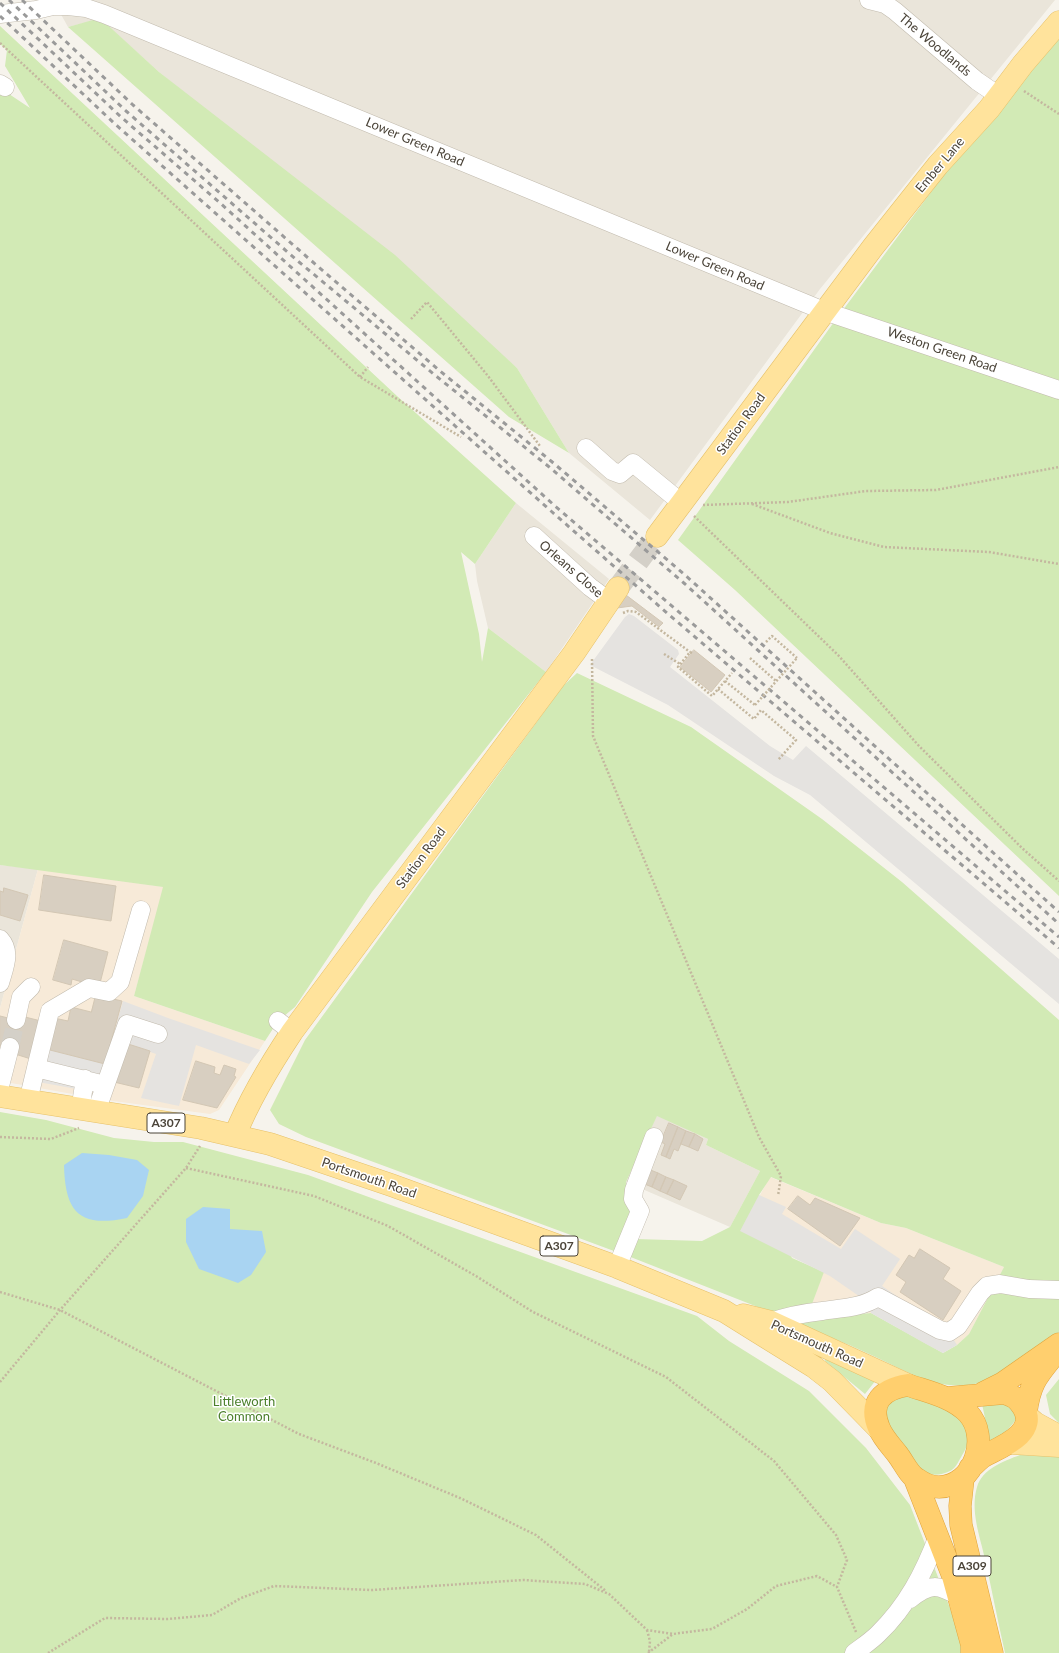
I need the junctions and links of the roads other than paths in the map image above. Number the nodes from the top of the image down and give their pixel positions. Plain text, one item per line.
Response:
1 (869, 0) edge
2 (87, 4) edge
3 (0, 14) edge
4 (1059, 22) edge
5 (1004, 89) junction
6 (824, 311) junction
7 (1059, 390) edge
8 (586, 448) dead end
9 (683, 504) junction
10 (534, 536) dead end
11 (657, 536) tunnel mouth
12 (616, 601) joint
13 (141, 910) dead end
14 (0, 939) edge
15 (0, 983) edge
16 (31, 987) dead end
17 (16, 1020) tunnel mouth
18 (158, 1034) dead end
19 (10, 1047) tunnel mouth
20 (36, 1068) junction
21 (0, 1086) edge
22 (0, 1096) edge
23 (28, 1101) junction
24 (87, 1116) junction
25 (235, 1135) junction
26 (654, 1137) dead end
27 (617, 1267) junction
28 (1059, 1290) edge
29 (724, 1311) junction
30 (771, 1322) junction
31 (1059, 1344) edge
32 (780, 1346) junction
33 (1059, 1350) edge
34 (908, 1385) junction
35 (979, 1395) junction
36 (947, 1398) junction
37 (1027, 1414) junction
38 (879, 1430) junction
39 (1059, 1436) edge
40 (1011, 1443) junction
41 (1059, 1446) edge
42 (966, 1473) junction
43 (915, 1479) junction
44 (936, 1530) junction
45 (960, 1597) junction
46 (908, 1600) junction
47 (858, 1650) edge
48 (972, 1653) edge
49 (992, 1653) edge

1 - 5 street, The Woodlands
2 - 3 street, Lower Green Road
2 - 6 street, Lower Green Road
4 - 5 main road, Ember Lane
5 - 6 main road, Ember Lane
6 - 7 street, Weston Green Road
6 - 9 main road, Station Road
8 - 9 street
9 - 11 main road, Station Road
10 - 12 street, Orleans Close
12 - 25 main road, Station Road
13 - 20 street
14 - 15 street
16 - 17 street
18 - 24 street
19 - 21 street
20 - 23 street
20 - 24 street
22 - 23 main road, Portsmouth Road / A307
23 - 24 main road, Portsmouth Road / A307
24 - 25 main road, Portsmouth Road / A307
25 - 27 main road, Portsmouth Road / A307
26 - 27 street
27 - 29 main road, Portsmouth Road / A307
28 - 30 street
29 - 30 main road, Portsmouth Road / A307
29 - 32 main road, Portsmouth Road / A307
30 - 34 main road, Portsmouth Road / A307
31 - 35 highway
32 - 38 main road, Portsmouth Road / A307
32 - 44 main road
33 - 37 highway
34 - 36 highway
34 - 38 highway
35 - 36 highway
35 - 37 highway
36 - 42 highway
37 - 39 main road
37 - 40 highway
38 - 43 highway
40 - 41 main road
40 - 42 highway
42 - 43 highway
42 - 49 highway, A309
43 - 44 highway, A309
44 - 45 highway, A309
44 - 46 street
45 - 46 street
45 - 48 highway, A309
46 - 47 street

